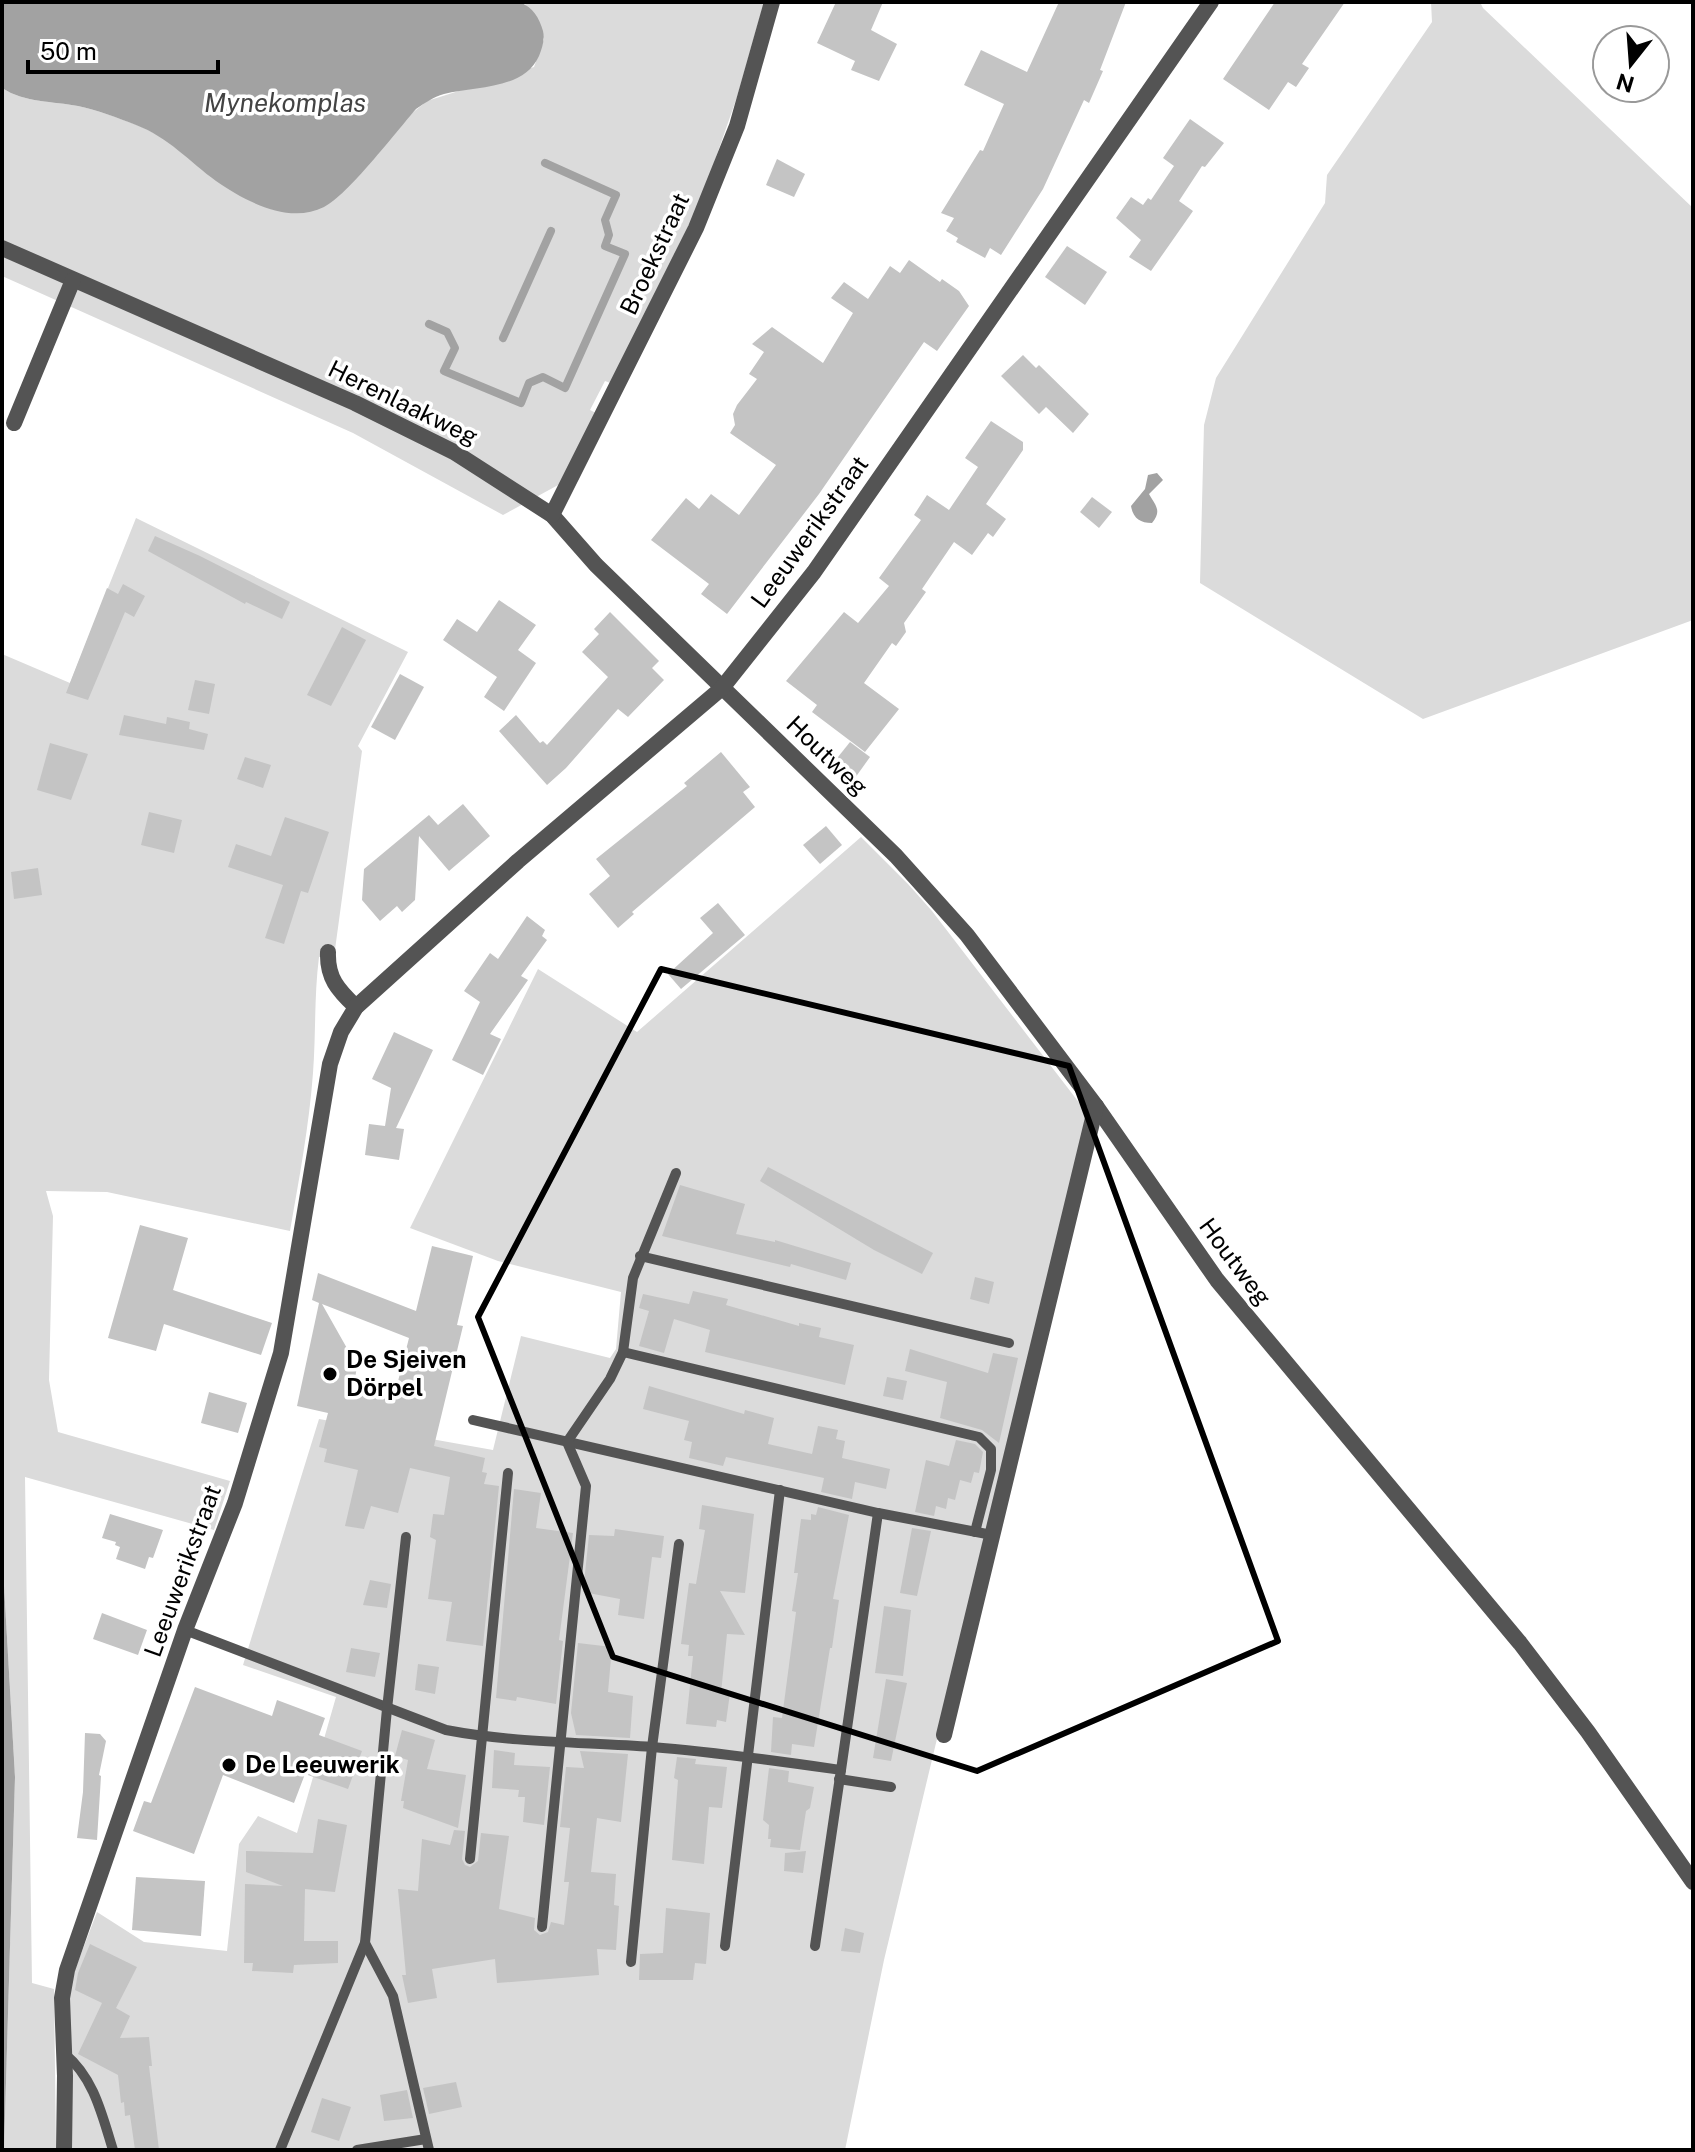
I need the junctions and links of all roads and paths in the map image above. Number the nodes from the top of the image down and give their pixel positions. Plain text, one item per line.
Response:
1 (772, 2) edge
2 (1211, 2) edge
3 (2, 248) edge
4 (73, 280) junction
5 (14, 423) dead end
6 (552, 515) junction
7 (722, 688) junction
8 (328, 952) dead end
9 (356, 1007) junction
10 (1096, 1106) junction
11 (676, 1173) dead end
12 (640, 1256) junction
13 (1009, 1343) dead end
14 (623, 1352) junction
15 (473, 1420) dead end
16 (567, 1442) junction
17 (508, 1473) dead end
18 (780, 1490) junction
19 (878, 1513) junction
20 (975, 1532) junction
21 (992, 1535) junction
22 (406, 1537) dead end
23 (679, 1544) dead end
24 (185, 1630) junction
25 (387, 1709) junction
26 (944, 1735) dead end
27 (482, 1737) junction
28 (562, 1742) junction
29 (652, 1747) junction
30 (747, 1756) junction
31 (840, 1774) junction
32 (891, 1787) dead end
33 (470, 1859) dead end
34 (1693, 1882) edge
35 (542, 1927) dead end
36 (365, 1943) junction
37 (725, 1946) dead end
38 (815, 1946) dead end
39 (631, 1962) dead end
40 (64, 2054) junction
41 (428, 2145) edge
42 (64, 2150) edge
43 (113, 2150) edge
44 (280, 2150) edge
45 (357, 2150) edge

1 - 6 street, Broekstraat
2 - 7 street, Leeuwerikstraat
3 - 4 street, Herenlaakweg
4 - 5 street
4 - 6 street, Herenlaakweg
6 - 7 street, Herenlaakweg
7 - 9 street, Leeuwerikstraat
7 - 10 street, Houtweg
8 - 9 street
9 - 24 street, Leeuwerikstraat
10 - 21 street
10 - 34 street, Houtweg
11 - 12 lane
12 - 13 lane
12 - 14 lane
14 - 16 lane
14 - 20 lane
15 - 16 lane
16 - 18 lane
16 - 28 lane
17 - 27 lane
18 - 19 lane
18 - 30 lane
19 - 20 lane
19 - 31 lane
20 - 21 lane
21 - 26 street
22 - 25 lane
23 - 29 lane
24 - 25 lane
24 - 40 street, Leeuwerikstraat
25 - 27 lane
25 - 36 lane
27 - 28 lane
27 - 33 lane
28 - 29 lane
28 - 35 lane
29 - 30 lane
29 - 39 lane
30 - 31 lane
30 - 37 lane
31 - 32 lane
31 - 38 lane
36 - 41 lane
36 - 44 lane
40 - 42 street, Leeuwerikstraat
40 - 43 lane
41 - 45 lane

